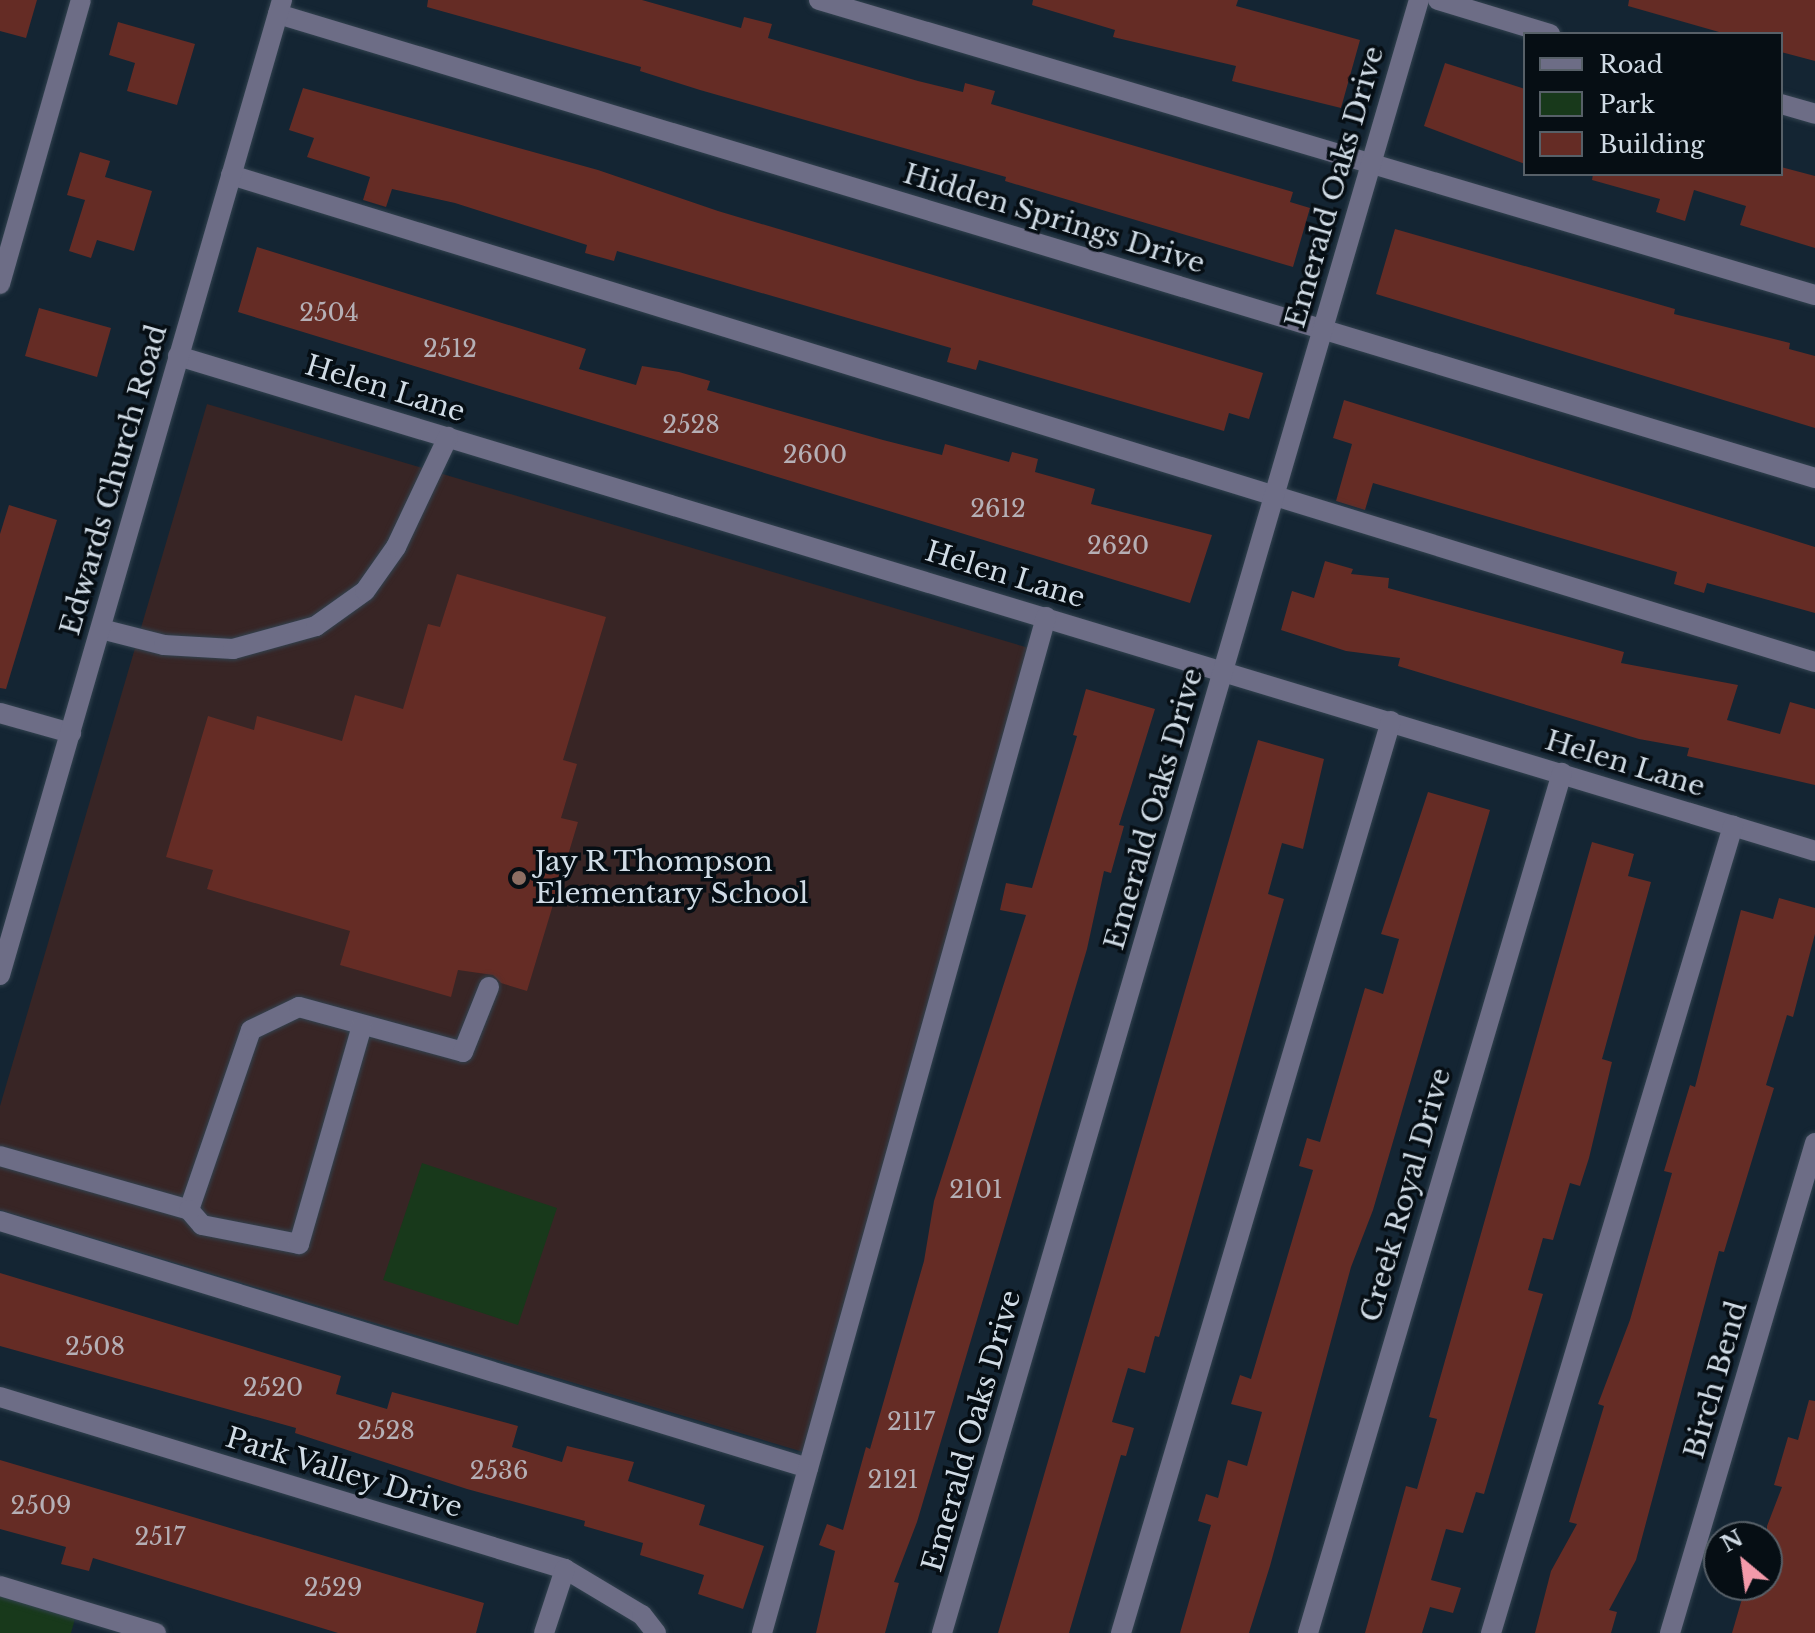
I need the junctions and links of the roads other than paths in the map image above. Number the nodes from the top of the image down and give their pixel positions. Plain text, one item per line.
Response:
1 (81, 0) edge
2 (819, 0) edge
3 (1419, 0) edge
4 (1438, 0) edge
5 (280, 7) edge
6 (1543, 32) edge
7 (1783, 105) edge
8 (1815, 114) edge
9 (1372, 161) junction
10 (231, 175) junction
11 (0, 284) edge
12 (1815, 295) edge
13 (1323, 329) junction
14 (178, 356) junction
15 (448, 437) junction
16 (1815, 478) edge
17 (1274, 497) junction
18 (1046, 617) junction
19 (101, 629) junction
20 (1815, 662) edge
21 (1223, 670) junction
22 (0, 713) edge
23 (1391, 721) junction
24 (71, 733) junction
25 (1562, 773) junction
26 (1733, 826) junction
27 (1815, 851) edge
28 (0, 900) edge
29 (20, 906) junction
30 (0, 975) edge
31 (489, 987) dead end
32 (362, 1026) junction
33 (1815, 1143) edge
34 (0, 1156) edge
35 (189, 1210) junction
36 (0, 1221) edge
37 (0, 1397) edge
38 (808, 1468) junction
39 (565, 1569) junction
40 (0, 1586) edge
41 (156, 1633) edge
42 (544, 1633) edge
43 (656, 1633) edge
44 (762, 1633) edge
45 (942, 1633) edge
46 (1121, 1633) edge
47 (1308, 1633) edge
48 (1491, 1633) edge
49 (1670, 1633) edge

1 - 11 street
2 - 9 street
3 - 9 street, Emerald Oaks Drive
4 - 6 street
5 - 10 street, Edwards Church Road
5 - 13 street, Hidden Springs Drive
7 - 8 street
9 - 12 street
9 - 13 street, Emerald Oaks Drive
10 - 14 street, Edwards Church Road
10 - 17 street
13 - 16 street, Hidden Springs Drive
13 - 17 street, Emerald Oaks Drive
14 - 15 street, Helen Lane
14 - 19 street, Edwards Church Road
15 - 18 street, Helen Lane
15 - 19 street
17 - 20 street
17 - 21 street, Emerald Oaks Drive
18 - 21 street, Helen Lane
18 - 38 street
19 - 24 street, Edwards Church Road
21 - 23 street, Helen Lane
21 - 45 street, Emerald Oaks Drive
22 - 24 street
23 - 25 street, Helen Lane
23 - 46 street
24 - 29 street, Edwards Church Road
25 - 26 street, Helen Lane
25 - 47 street, Creek Royal Drive
26 - 27 street, Helen Lane
26 - 48 street
28 - 29 street
29 - 30 street, Edwards Church Road
31 - 32 street
32 - 35 street
32 - 35 street
33 - 49 street, Birch Bend
34 - 35 street
36 - 38 street
37 - 39 street, Park Valley Drive
38 - 44 street
39 - 42 street
39 - 43 street, Park Valley Drive
40 - 41 street

